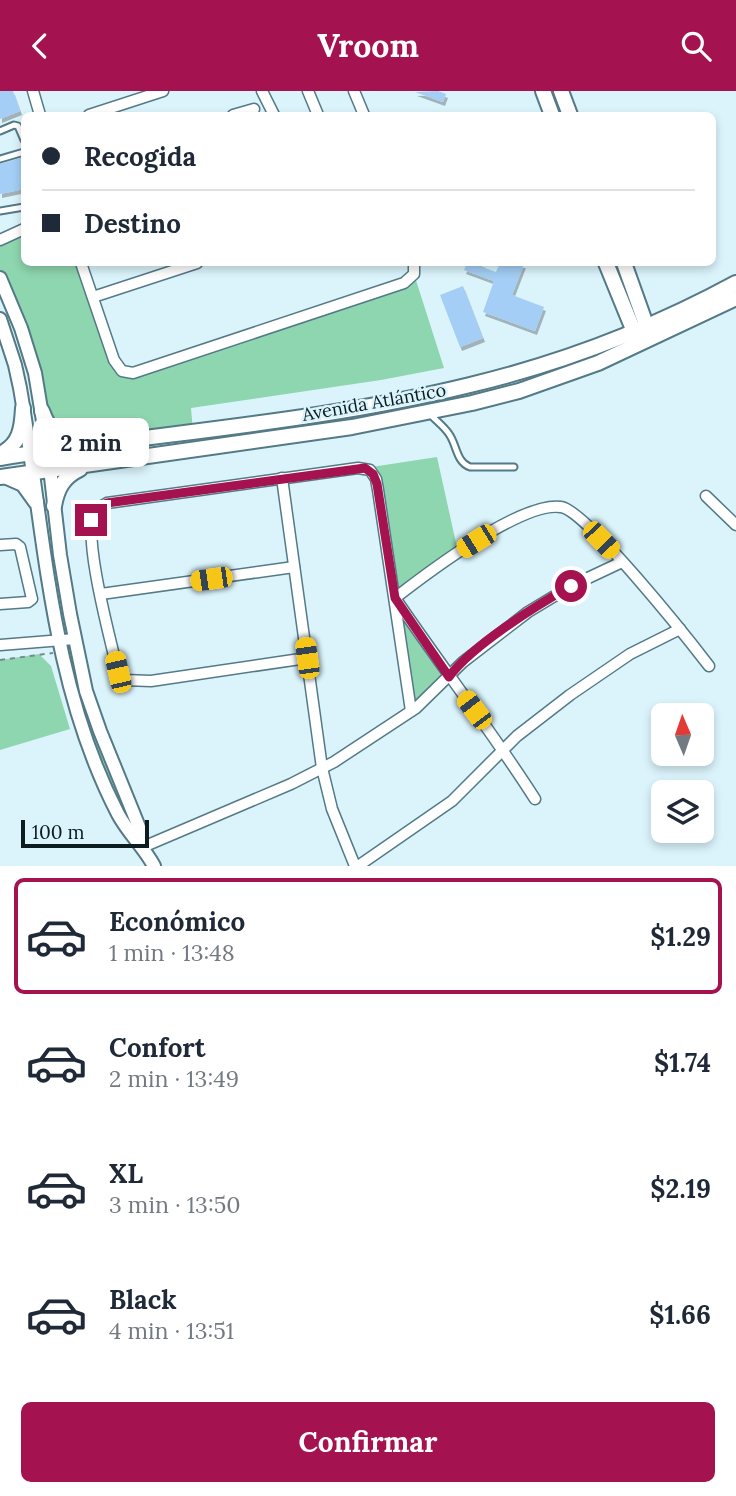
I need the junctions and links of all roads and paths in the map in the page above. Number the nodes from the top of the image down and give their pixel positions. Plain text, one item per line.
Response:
1 (33, 91) edge
2 (163, 91) edge
3 (262, 91) edge
4 (308, 91) edge
5 (354, 91) edge
6 (543, 91) edge
7 (561, 91) edge
8 (254, 109) dead end
9 (39, 112) edge
10 (98, 112) edge
11 (244, 112) edge
12 (272, 112) edge
13 (317, 112) edge
14 (363, 112) edge
15 (551, 112) edge
16 (569, 112) edge
17 (0, 131) edge
18 (21, 131) edge
19 (21, 153) edge
20 (0, 159) edge
21 (21, 208) edge
22 (0, 211) edge
23 (21, 230) edge
24 (0, 240) edge
25 (82, 266) edge
26 (188, 266) edge
27 (414, 266) edge
28 (608, 266) edge
29 (625, 266) edge
30 (0, 278) edge
31 (736, 283) edge
32 (93, 297) junction
33 (734, 304) edge
34 (0, 319) edge
35 (642, 335) junction
36 (23, 408) junction
37 (42, 411) junction
38 (429, 413) junction
39 (91, 445) junction
40 (48, 451) junction
41 (30, 453) junction
42 (0, 456) edge
43 (94, 464) junction
44 (514, 467) dead end
45 (51, 471) junction
46 (33, 473) junction
47 (3, 477) edge
48 (282, 478) junction
49 (706, 496) dead end
50 (36, 502) junction
51 (54, 506) junction
52 (736, 525) edge
53 (0, 545) edge
54 (622, 562) junction
55 (294, 567) junction
56 (101, 594) junction
57 (395, 598) junction
58 (0, 604) edge
59 (680, 629) junction
60 (75, 639) junction
61 (0, 645) edge
62 (60, 646) junction
63 (307, 658) junction
64 (0, 660) edge
65 (709, 666) dead end
66 (449, 677) junction
67 (411, 711) junction
68 (503, 750) junction
69 (322, 768) junction
70 (535, 799) dead end
71 (144, 847) junction
72 (154, 866) edge
73 (356, 866) edge

1 - 9 street
2 - 10 street
3 - 12 street
4 - 13 street
5 - 14 street
6 - 15 main road
7 - 16 main road
8 - 11 street
17 - 18 lane
19 - 20 lane
21 - 22 lane
23 - 24 street
25 - 32 street
26 - 32 street
27 - 32 street
28 - 35 main road
29 - 35 main road
30 - 37 street
31 - 35 main road, Avenida Atlántico
33 - 35 main road, Avenida Atlántico
34 - 36 street
35 - 38 main road, Avenida Atlántico
35 - 39 main road, Avenida Atlántico
36 - 41 street
36 - 42 main road
37 - 39 main road
37 - 40 street
38 - 43 main road, Avenida Atlántico
38 - 44 lane
39 - 40 main road, Avenida Atlántico
40 - 41 main road, Avenida Atlántico
40 - 45 street
41 - 42 main road, Avenida Atlántico
41 - 46 street
43 - 45 main road, Avenida Atlántico
43 - 51 main road
45 - 46 main road, Avenida Atlántico
45 - 51 street
46 - 47 main road, Avenida Atlántico
46 - 50 street
47 - 50 main road
48 - 55 street
48 - 56 street
48 - 57 street
49 - 52 street
50 - 62 street
51 - 60 street
53 - 58 street
54 - 57 street
54 - 59 street
54 - 66 street
55 - 56 street
55 - 63 street
56 - 63 street
57 - 66 street
57 - 67 street
59 - 65 street
59 - 68 street
60 - 62 street
60 - 71 street
61 - 62 street
62 - 64 path
62 - 71 street
63 - 69 street
66 - 67 street
66 - 68 street
67 - 69 street
68 - 70 street
68 - 73 street
69 - 71 street
69 - 73 street
71 - 72 street

